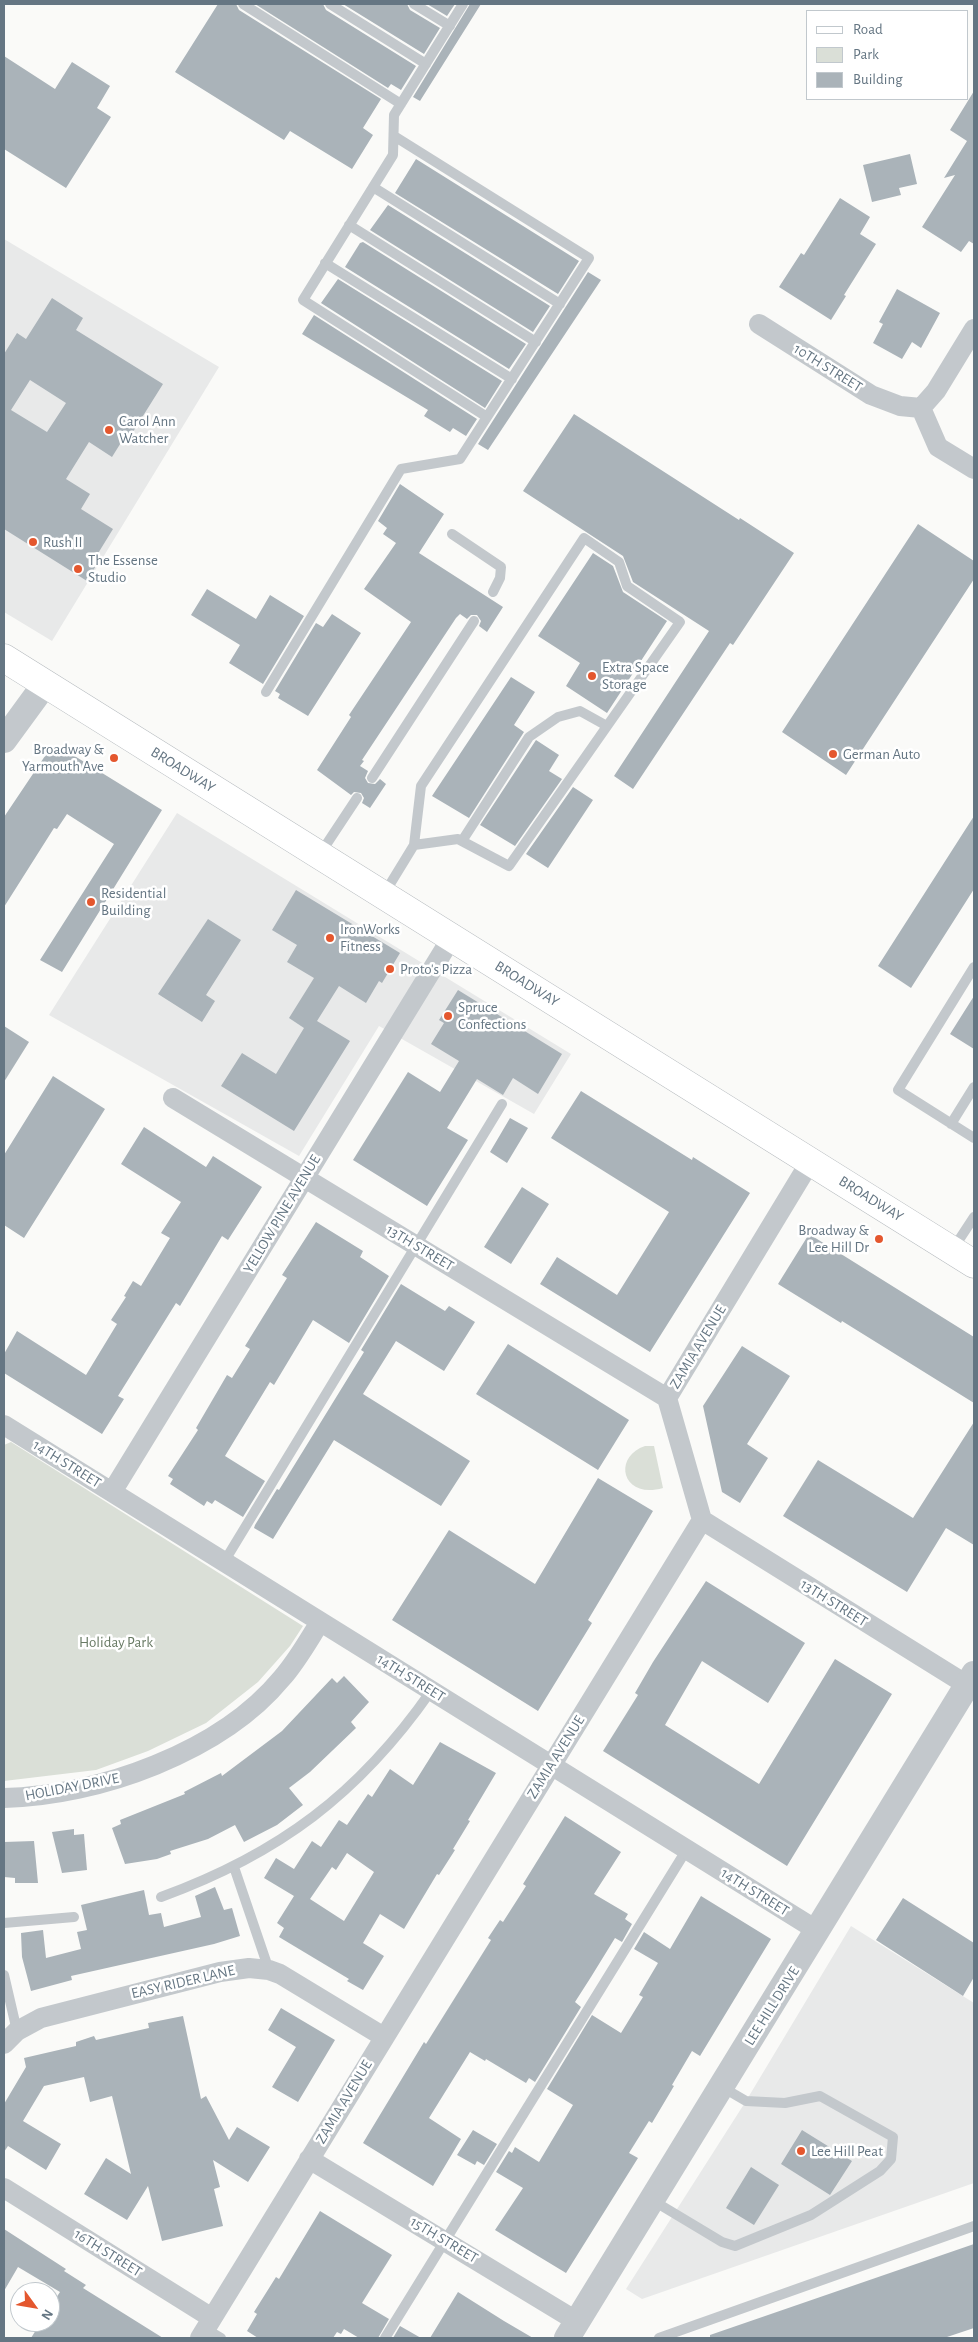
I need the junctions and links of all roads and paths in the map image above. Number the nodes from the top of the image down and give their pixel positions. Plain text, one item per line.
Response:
1 (243, 4) edge
2 (330, 4) edge
3 (414, 4) edge
4 (463, 4) edge
5 (450, 26) junction
6 (426, 64) junction
7 (401, 104) junction
8 (394, 136) junction
9 (373, 186) junction
10 (349, 225) junction
11 (325, 263) junction
12 (560, 304) junction
13 (759, 324) dead end
14 (974, 329) edge
15 (536, 342) junction
16 (512, 379) junction
17 (921, 408) junction
18 (488, 417) junction
19 (974, 469) edge
20 (452, 534) dead end
21 (493, 592) dead end
22 (474, 621) dead end
23 (4, 658) edge
24 (45, 684) junction
25 (266, 692) dead end
26 (607, 726) junction
27 (4, 740) edge
28 (372, 778) dead end
29 (357, 798) dead end
30 (462, 841) junction
31 (414, 845) junction
32 (320, 855) junction
33 (384, 894) junction
34 (452, 937) junction
35 (974, 967) edge
36 (974, 1087) edge
37 (173, 1098) dead end
38 (502, 1104) dead end
39 (952, 1124) junction
40 (974, 1138) edge
41 (810, 1162) junction
42 (304, 1178) junction
43 (974, 1217) edge
44 (415, 1245) junction
45 (964, 1257) edge
46 (667, 1398) junction
47 (4, 1425) edge
48 (112, 1492) junction
49 (702, 1520) junction
50 (224, 1562) junction
51 (320, 1622) junction
52 (971, 1679) edge
53 (431, 1691) junction
54 (551, 1765) junction
55 (4, 1798) edge
56 (687, 1849) junction
57 (234, 1867) junction
58 (161, 1897) dead end
59 (74, 1917) dead end
60 (4, 1923) edge
61 (818, 1931) junction
62 (269, 1970) junction
63 (4, 1975) edge
64 (10, 2037) edge
65 (384, 2037) junction
66 (722, 2086) junction
67 (309, 2159) junction
68 (4, 2188) edge
69 (652, 2200) junction
70 (974, 2226) edge
71 (445, 2240) junction
72 (573, 2330) edge
73 (210, 2331) edge
74 (385, 2338) edge
75 (659, 2338) edge

1 - 7 lane
2 - 6 lane
3 - 5 lane
4 - 5 lane
5 - 6 lane
6 - 7 lane
7 - 8 lane
8 - 9 lane
8 - 12 lane
9 - 10 lane
9 - 12 lane
10 - 11 lane
10 - 15 lane
11 - 16 lane
11 - 18 lane
12 - 15 lane
13 - 17 street, 10TH STREET
14 - 17 street
15 - 16 lane
16 - 18 lane
17 - 19 street
18 - 25 lane
20 - 21 lane
22 - 28 lane
23 - 24 main road, BROADWAY
24 - 27 street
24 - 32 main road, BROADWAY
26 - 30 lane
26 - 30 lane
26 - 31 lane
29 - 32 lane
30 - 31 lane
31 - 33 lane
32 - 33 main road, BROADWAY
33 - 34 main road, BROADWAY
34 - 41 main road, BROADWAY
34 - 42 street, YELLOW PINE AVENUE
35 - 39 lane
36 - 39 lane
37 - 42 street, 13TH STREET
38 - 44 lane
39 - 40 lane
41 - 45 main road, BROADWAY
41 - 46 street, ZAMIA AVENUE
42 - 44 street, 13TH STREET
42 - 48 street, YELLOW PINE AVENUE
43 - 45 lane
44 - 46 street, 13TH STREET
44 - 50 lane
46 - 49 street, ZAMIA AVENUE
47 - 48 street, 14TH STREET
48 - 50 street, 14TH STREET
49 - 52 street, 13TH STREET
49 - 54 street, ZAMIA AVENUE
50 - 51 street, 14TH STREET
51 - 53 street, 14TH STREET
51 - 55 street, HOLIDAY DRIVE
52 - 61 street, LEE HILL DRIVE
53 - 54 street, 14TH STREET
53 - 57 lane
54 - 56 street, 14TH STREET
54 - 65 street, ZAMIA AVENUE
56 - 61 street, 14TH STREET
56 - 71 lane
57 - 58 lane
57 - 62 lane
59 - 60 lane
61 - 66 street, LEE HILL DRIVE
62 - 64 street, EASY RIDER LANE
62 - 65 street, EASY RIDER LANE
63 - 64 lane
65 - 67 street, ZAMIA AVENUE
66 - 69 street, LEE HILL DRIVE
66 - 69 lane
67 - 71 street, 15TH STREET
67 - 73 street, ZAMIA AVENUE
68 - 73 street, 16TH STREET
69 - 72 street, LEE HILL DRIVE
70 - 75 lane
71 - 72 street, 15TH STREET
71 - 74 lane

